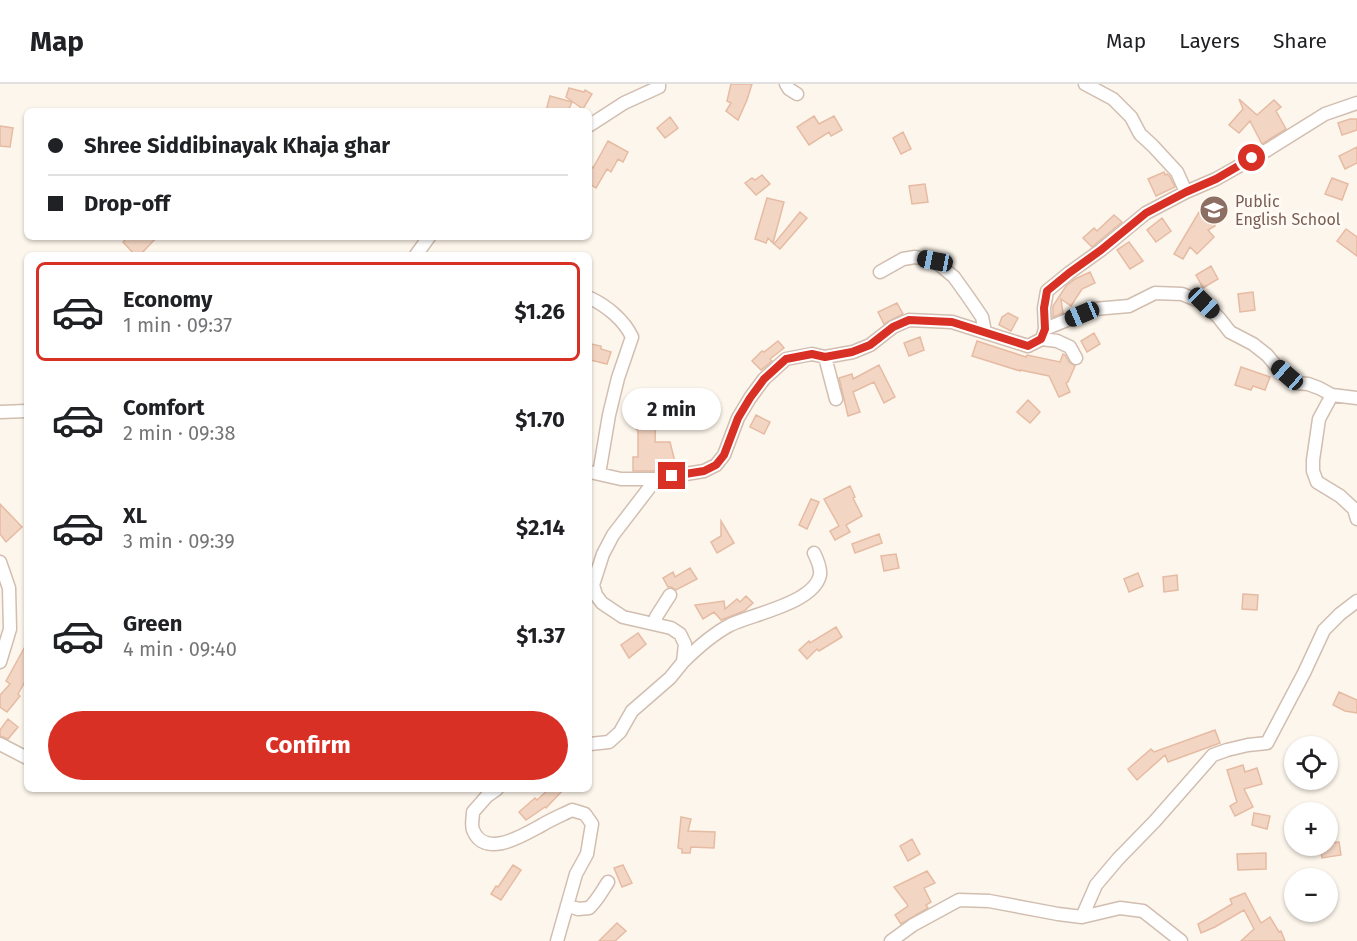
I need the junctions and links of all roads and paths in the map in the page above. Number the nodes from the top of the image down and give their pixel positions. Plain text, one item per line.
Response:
1 (659, 84) edge
2 (786, 84) edge
3 (1085, 84) edge
4 (797, 94) dead end
5 (1357, 104) edge
6 (592, 124) edge
7 (1186, 192) junction
8 (880, 272) dead end
9 (592, 299) edge
10 (985, 332) junction
11 (1043, 334) junction
12 (825, 357) junction
13 (1076, 358) dead end
14 (1332, 395) junction
15 (1357, 398) edge
16 (836, 399) dead end
17 (24, 411) edge
18 (0, 412) edge
19 (594, 473) edge
20 (656, 479) junction
21 (1357, 519) edge
22 (814, 553) dead end
23 (0, 562) edge
24 (670, 595) dead end
25 (1357, 601) edge
26 (656, 624) junction
27 (0, 662) edge
28 (683, 662) junction
29 (0, 744) edge
30 (592, 744) edge
31 (24, 756) edge
32 (493, 792) edge
33 (608, 882) dead end
34 (567, 905) junction
35 (1083, 917) junction
36 (557, 941) edge
37 (891, 941) edge
38 (1181, 941) edge

1 - 6 street
2 - 4 street
3 - 7 street
5 - 7 street
7 - 11 street
8 - 10 street
9 - 19 street
10 - 11 street
10 - 12 street
11 - 13 street
11 - 14 street
12 - 16 street
12 - 20 street
14 - 15 street
14 - 21 street
17 - 18 street
19 - 20 street
20 - 26 street
22 - 28 street
23 - 27 street
24 - 26 street
25 - 35 street
26 - 28 street
28 - 30 street
29 - 31 street
32 - 34 street
33 - 34 street
34 - 36 street
35 - 37 street
35 - 38 street

